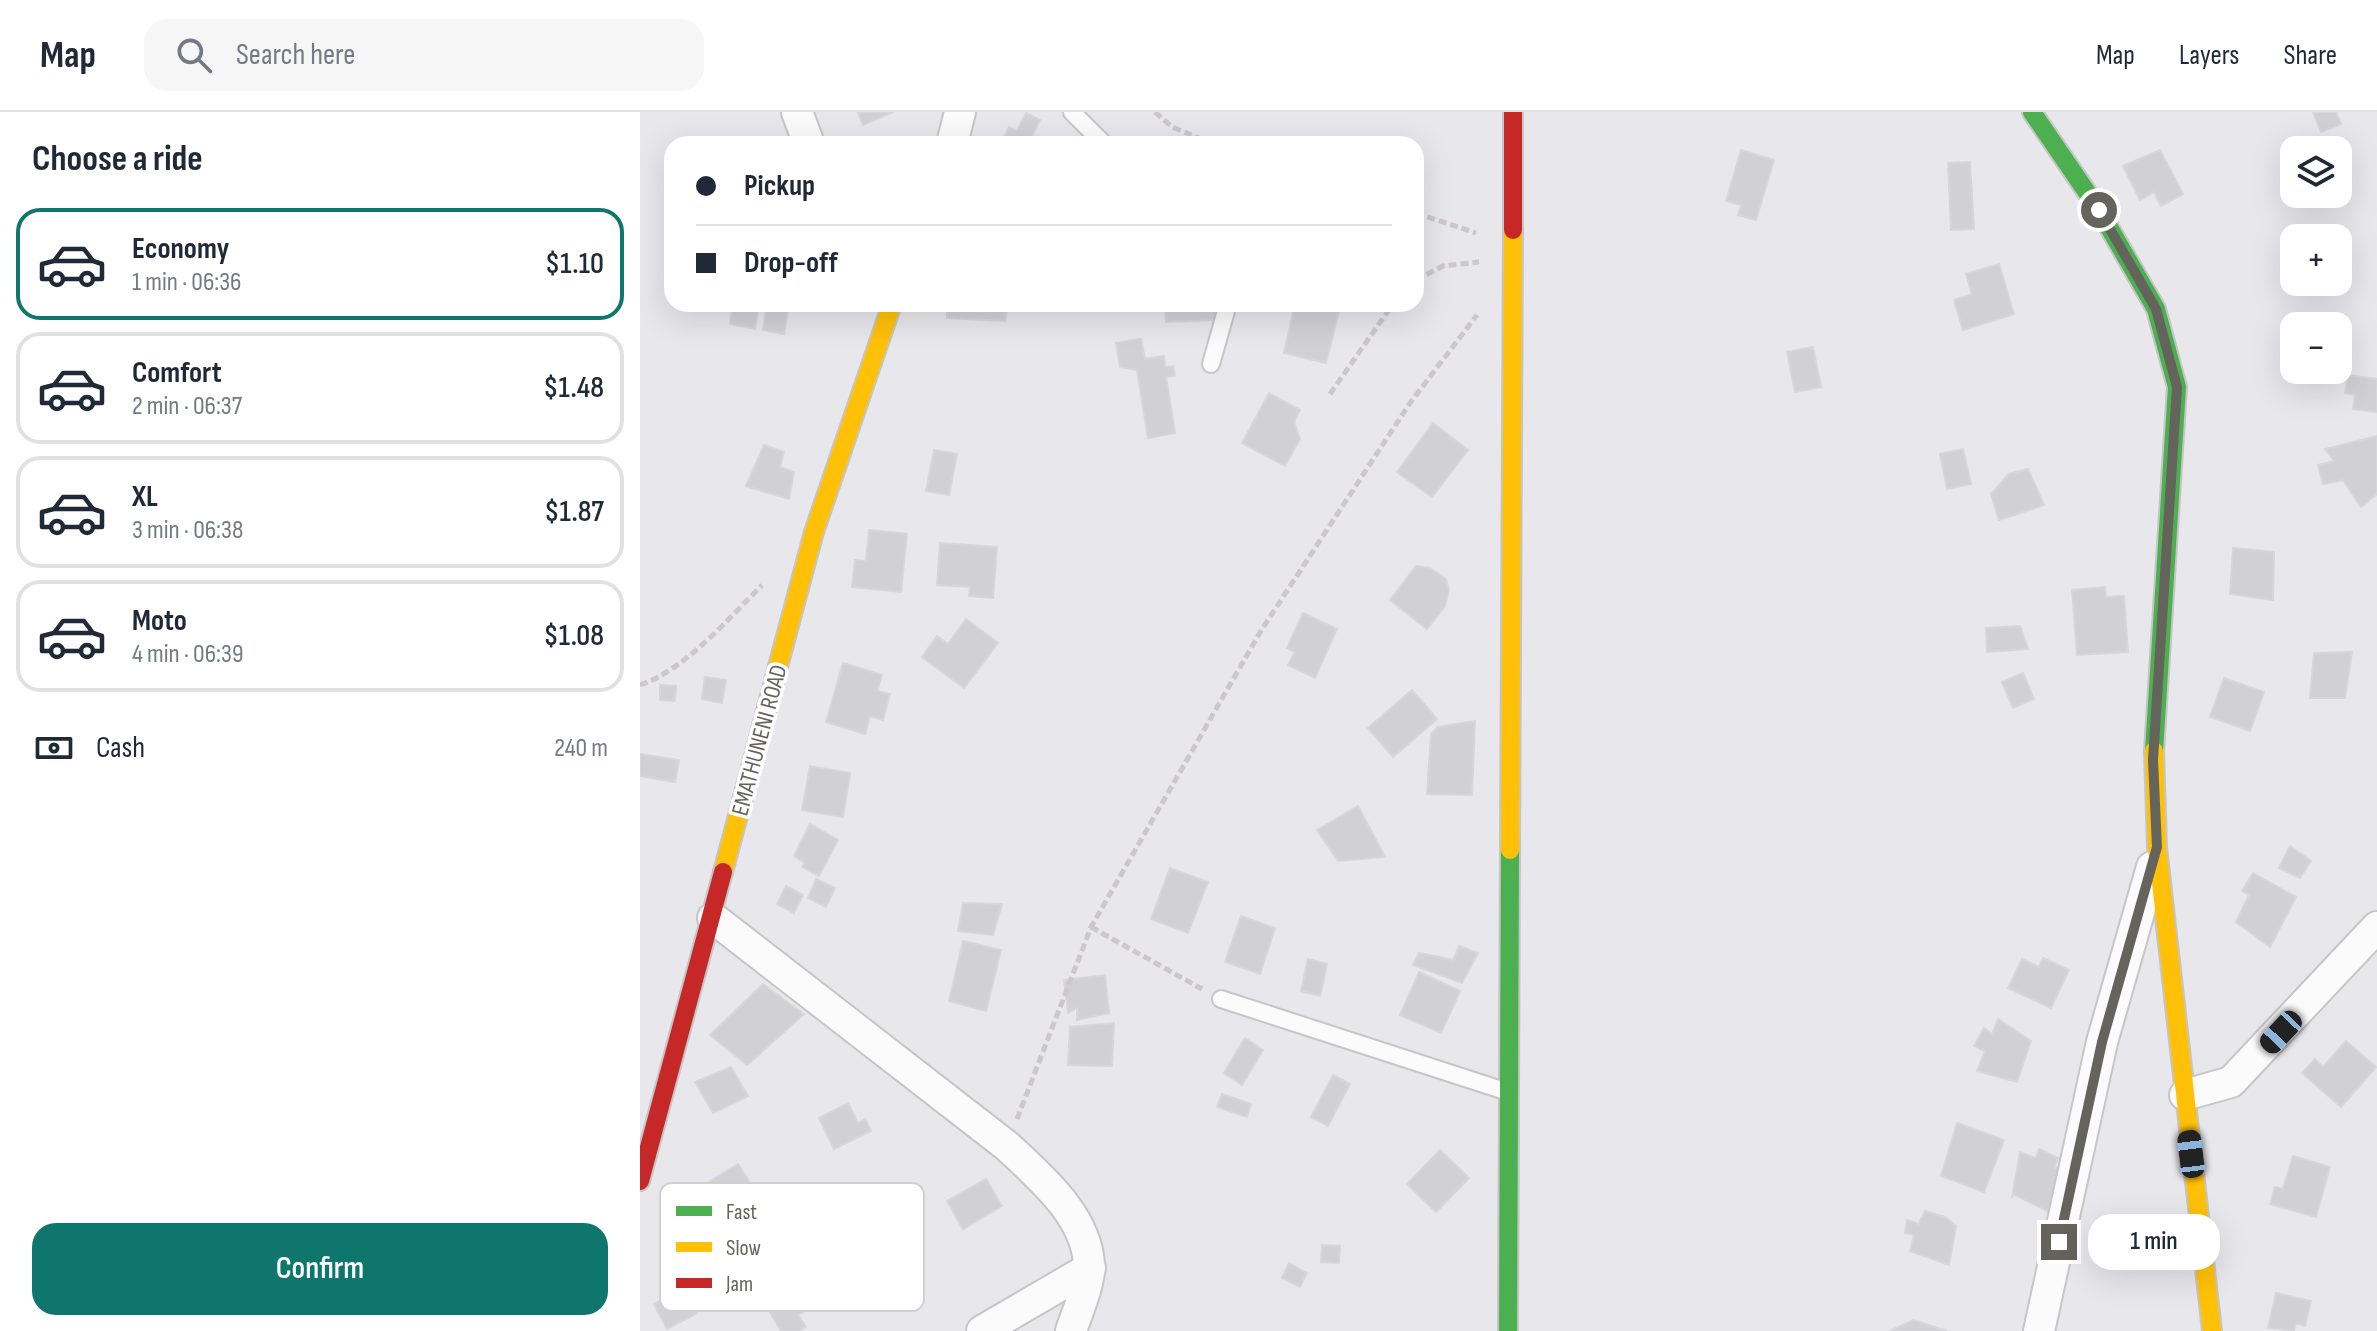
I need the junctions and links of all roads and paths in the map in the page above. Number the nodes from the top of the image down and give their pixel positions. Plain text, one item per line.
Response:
1 (797, 112) edge
2 (960, 112) edge
3 (1072, 112) edge
4 (1155, 112) edge
5 (1513, 112) edge
6 (2032, 112) edge
7 (806, 136) edge
8 (954, 136) edge
9 (1096, 136) edge
10 (1194, 136) edge
11 (1424, 216) edge
12 (1512, 251) junction
13 (1424, 276) edge
14 (1512, 288) junction
15 (889, 312) edge
16 (1226, 312) edge
17 (1387, 312) edge
18 (1211, 364) dead end
19 (1330, 394) dead end
20 (763, 584) dead end
21 (640, 685) edge
22 (2157, 847) junction
23 (713, 918) junction
24 (1091, 927) junction
25 (2377, 927) edge
26 (1221, 999) joint
27 (1512, 1093) junction
28 (2185, 1095) junction
29 (1007, 1146) junction
30 (640, 1181) edge
31 (1090, 1268) junction
32 (982, 1331) edge
33 (1071, 1331) edge
34 (1508, 1331) edge
35 (2039, 1331) edge
36 (2212, 1331) edge

1 - 7 street
2 - 8 street
3 - 9 lane
4 - 10 path
5 - 12 street
6 - 22 street
11 - 12 path
12 - 13 path
12 - 14 street
14 - 24 path
14 - 27 street
15 - 23 street, EMATHUNENI ROAD
16 - 18 lane
17 - 19 path
20 - 21 path
22 - 28 street
22 - 35 street
23 - 29 street
23 - 30 street, EMATHUNENI ROAD
24 - 26 path
24 - 29 path
25 - 28 street
26 - 27 lane
27 - 34 street
28 - 36 street
29 - 31 street
31 - 32 street
31 - 33 street

